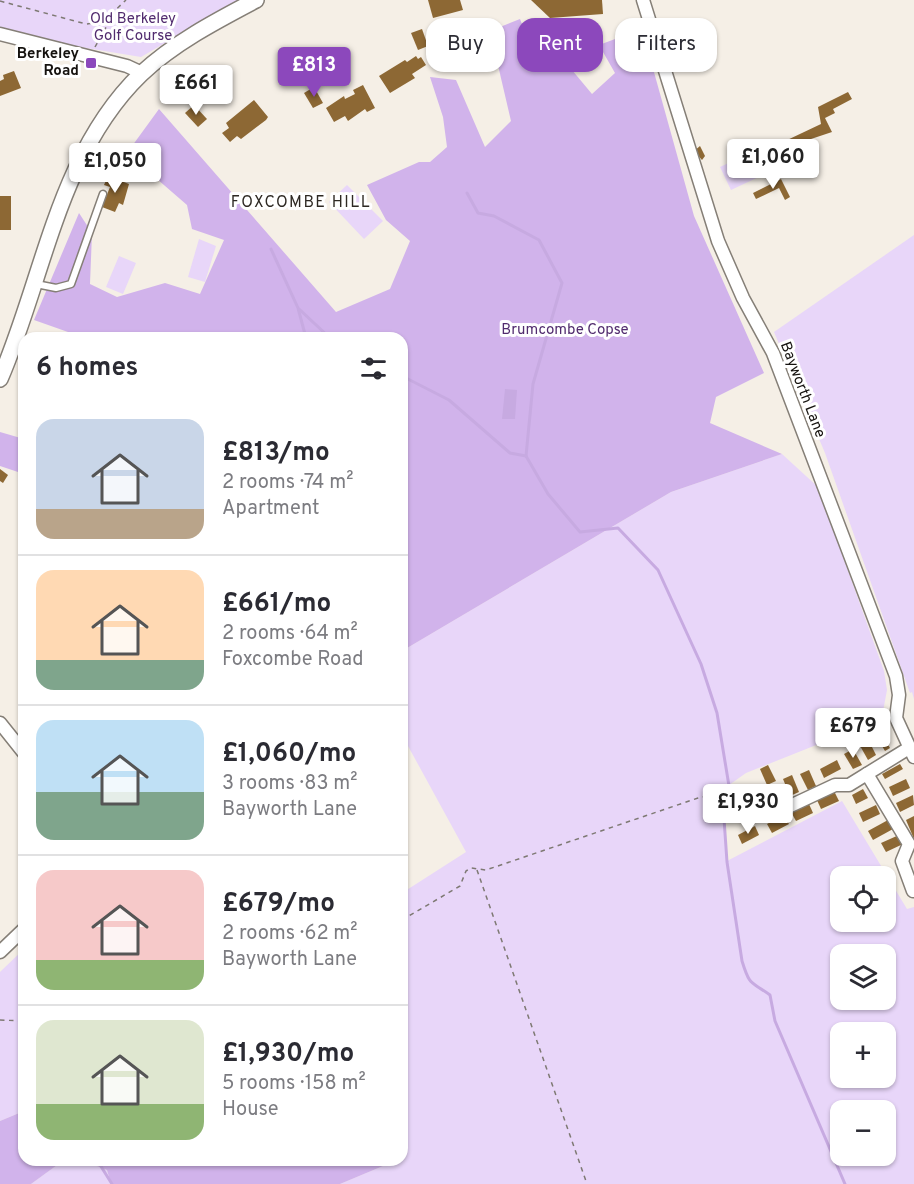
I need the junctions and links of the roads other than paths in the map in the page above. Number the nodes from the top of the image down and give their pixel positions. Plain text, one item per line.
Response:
1 (256, 0) edge
2 (643, 0) edge
3 (0, 34) edge
4 (142, 73) junction
5 (103, 194) dead end
6 (35, 283) junction
7 (0, 379) edge
8 (0, 723) edge
9 (18, 746) edge
10 (911, 752) edge
11 (867, 774) junction
12 (771, 815) road end
13 (913, 891) edge
14 (18, 935) edge
15 (0, 952) edge

1 - 4 street
2 - 10 street, Bayworth Lane
3 - 4 street
4 - 6 street
5 - 6 lane
6 - 7 street
8 - 9 street
10 - 11 street
11 - 12 street
11 - 13 street
14 - 15 street

